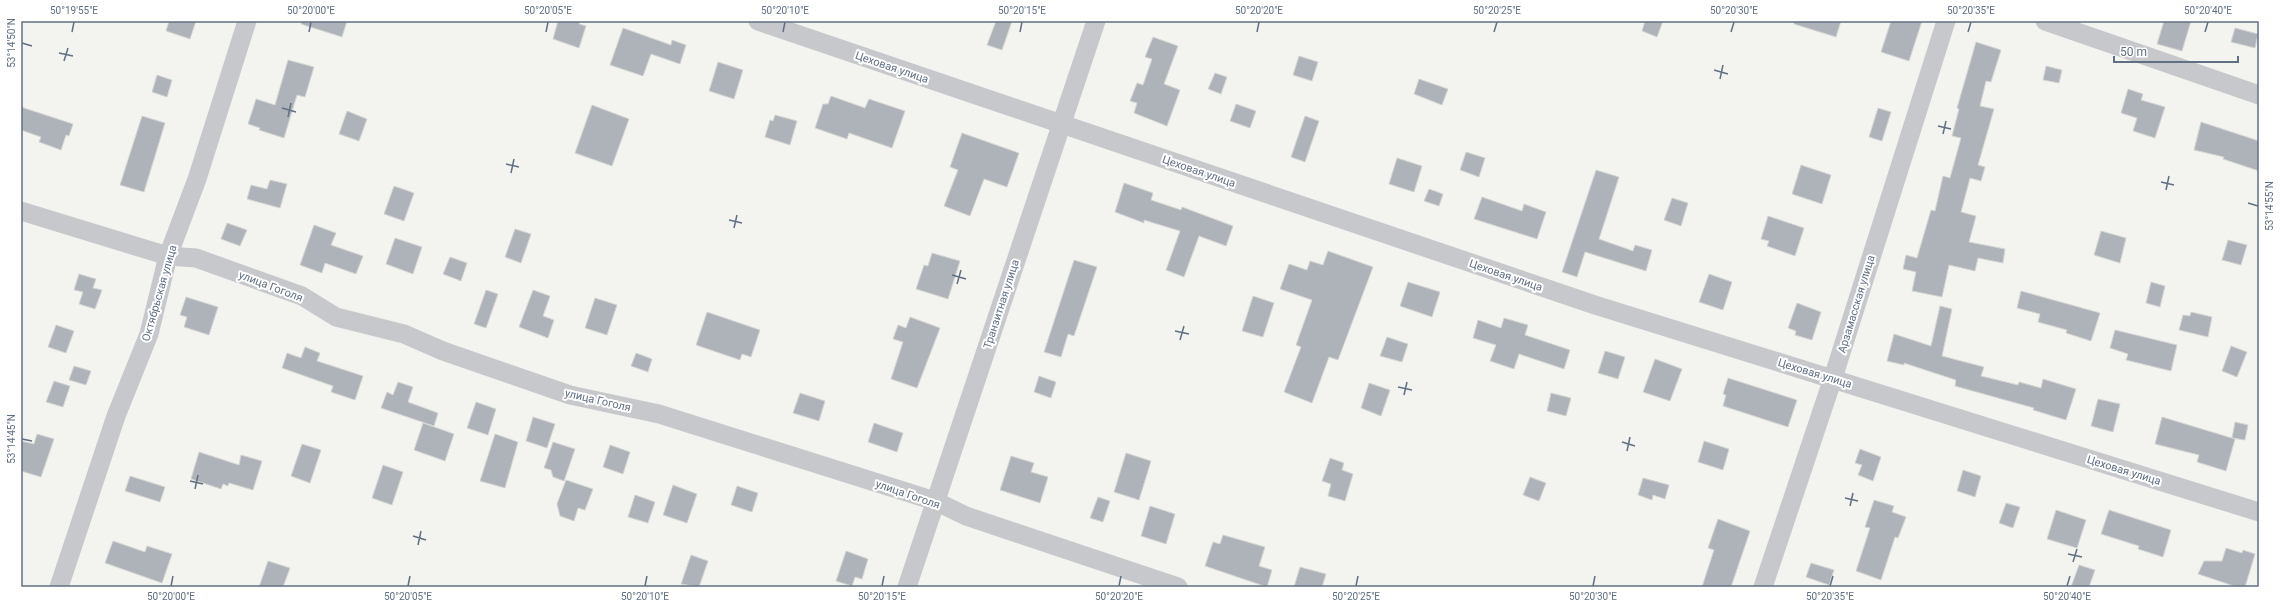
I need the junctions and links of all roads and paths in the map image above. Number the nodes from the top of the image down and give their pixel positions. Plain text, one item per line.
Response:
1 (247, 21) edge
2 (758, 21) edge
3 (1096, 21) edge
4 (1946, 21) edge
5 (2045, 21) edge
6 (2259, 95) edge
7 (1062, 125) junction
8 (21, 211) edge
9 (168, 256) junction
10 (1832, 378) junction
11 (935, 501) junction
12 (2259, 512) edge
13 (58, 587) edge
14 (907, 587) edge
15 (1178, 587) edge
16 (1763, 587) edge

1 - 9 street, Октябрьская улица
2 - 7 street, Цеховая улица
3 - 7 street, Транзитная улица
4 - 10 street, Арзамасская улица
5 - 6 street
7 - 10 street, Цеховая улица
7 - 11 street, Транзитная улица
8 - 9 street, улица Гоголя
9 - 11 street, улица Гоголя
9 - 13 street, Октябрьская улица
10 - 12 street, Цеховая улица
10 - 16 street, Арзамасская улица
11 - 14 street, Транзитная улица
11 - 15 street, улица Гоголя

